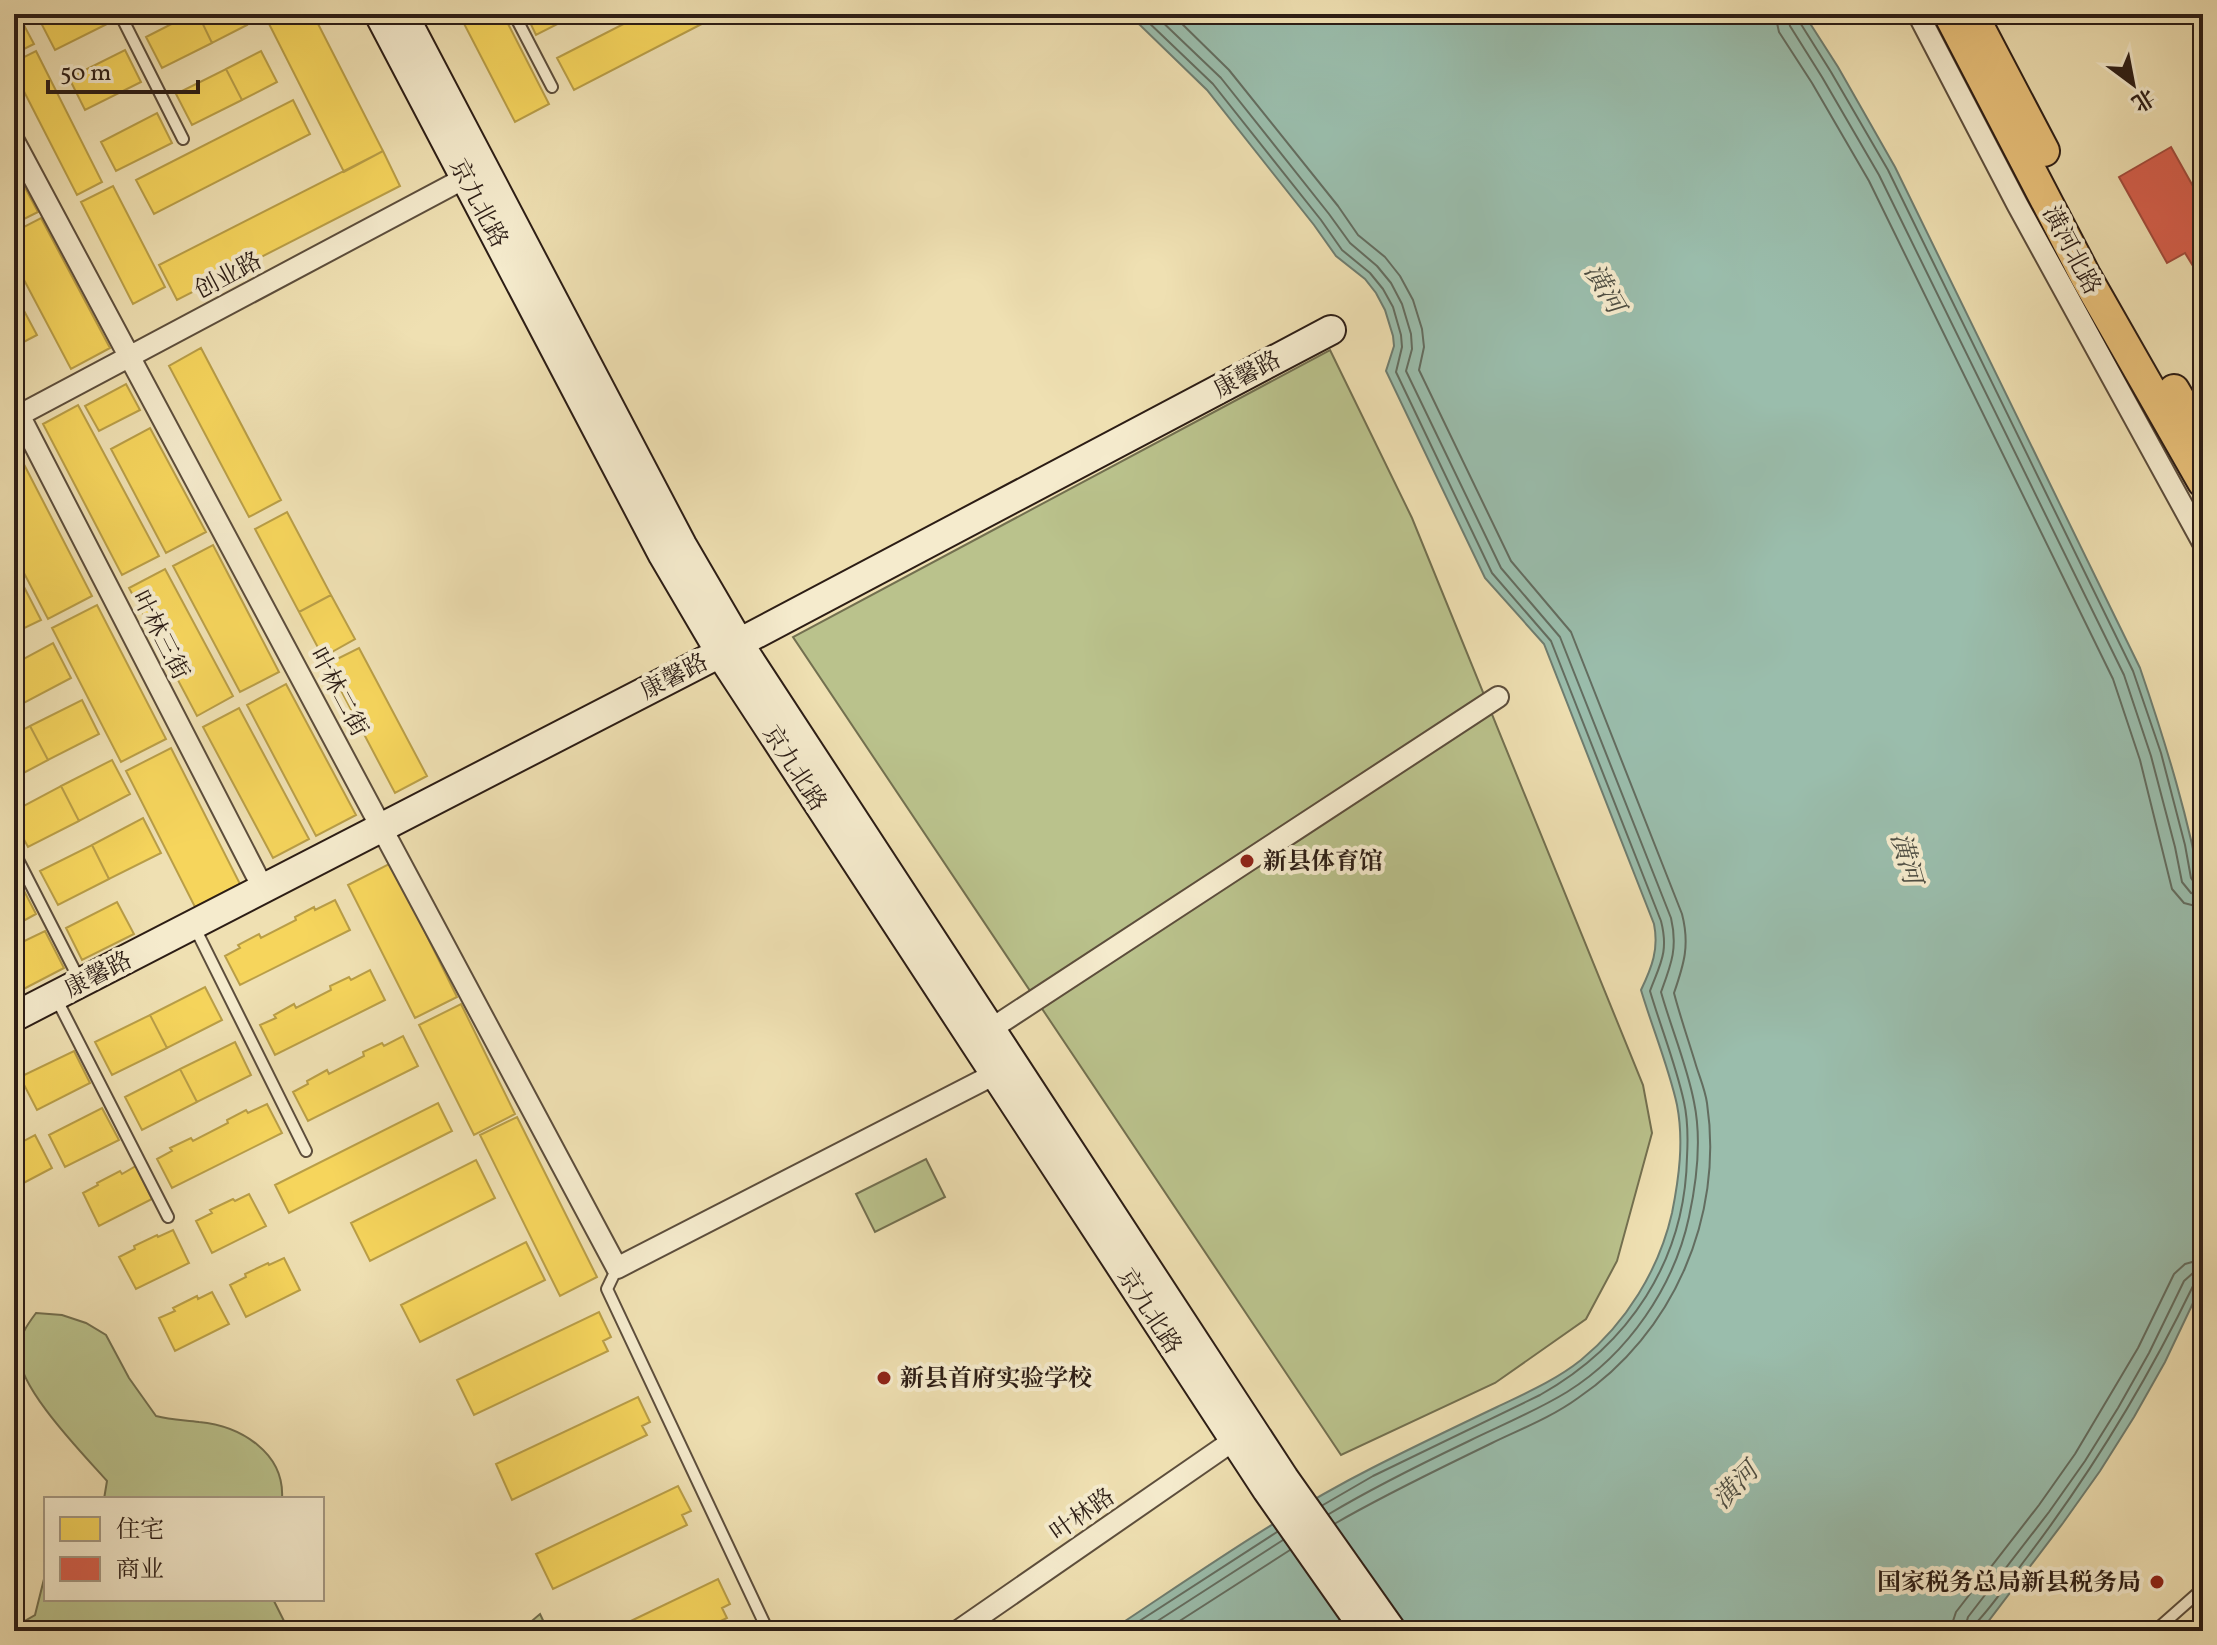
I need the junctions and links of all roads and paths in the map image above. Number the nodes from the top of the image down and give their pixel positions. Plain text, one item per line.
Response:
1 (120, 14) edge
2 (379, 14) edge
3 (403, 14) edge
4 (514, 14) edge
5 (1918, 14) edge
6 (1949, 14) edge
7 (1972, 14) edge
8 (552, 87) dead end
9 (183, 139) dead end
10 (14, 141) edge
11 (465, 178) junction
12 (1331, 330) dead end
13 (130, 357) junction
14 (16, 413) edge
15 (2203, 440) edge
16 (2203, 482) edge
17 (2203, 543) edge
18 (729, 647) junction
19 (1498, 697) dead end
20 (381, 827) junction
21 (14, 852) edge
22 (263, 888) junction
23 (193, 925) junction
24 (81, 983) junction
25 (55, 996) junction
26 (14, 1017) edge
27 (991, 1029) junction
28 (995, 1074) junction
29 (306, 1151) dead end
30 (168, 1217) dead end
31 (617, 1268) junction
32 (1234, 1440) junction
33 (1276, 1484) junction
34 (2199, 1592) dead end
35 (768, 1631) edge
36 (958, 1631) edge
37 (1366, 1631) edge
38 (1392, 1631) edge
39 (2155, 1631) edge

1 - 9 lane
2 - 11 main road, 京九北路
3 - 18 main road, 京九北路
4 - 8 lane
5 - 17 street
6 - 16 main road, 潢河北路
7 - 15 main road, 潢河北路
10 - 13 street, 叶林二街
11 - 13 street, 创业路
11 - 18 main road, 京九北路
12 - 18 main road, 康馨路
13 - 14 street, 创业路
13 - 20 street, 叶林二街
14 - 22 street, 叶林三街
18 - 20 main road, 康馨路
18 - 27 main road, 京九北路
18 - 28 main road, 京九北路
19 - 27 street
20 - 22 main road, 康馨路
20 - 31 street, 叶林二街
21 - 24 lane
22 - 23 main road, 康馨路
23 - 24 main road, 康馨路
23 - 29 lane
24 - 25 main road, 康馨路
25 - 26 main road, 康馨路
25 - 30 lane
27 - 33 main road, 京九北路
28 - 31 street
28 - 32 main road, 京九北路
31 - 35 lane
32 - 33 main road, 京九北路
32 - 36 street, 叶林路
33 - 37 main road
33 - 38 main road
34 - 39 lane

